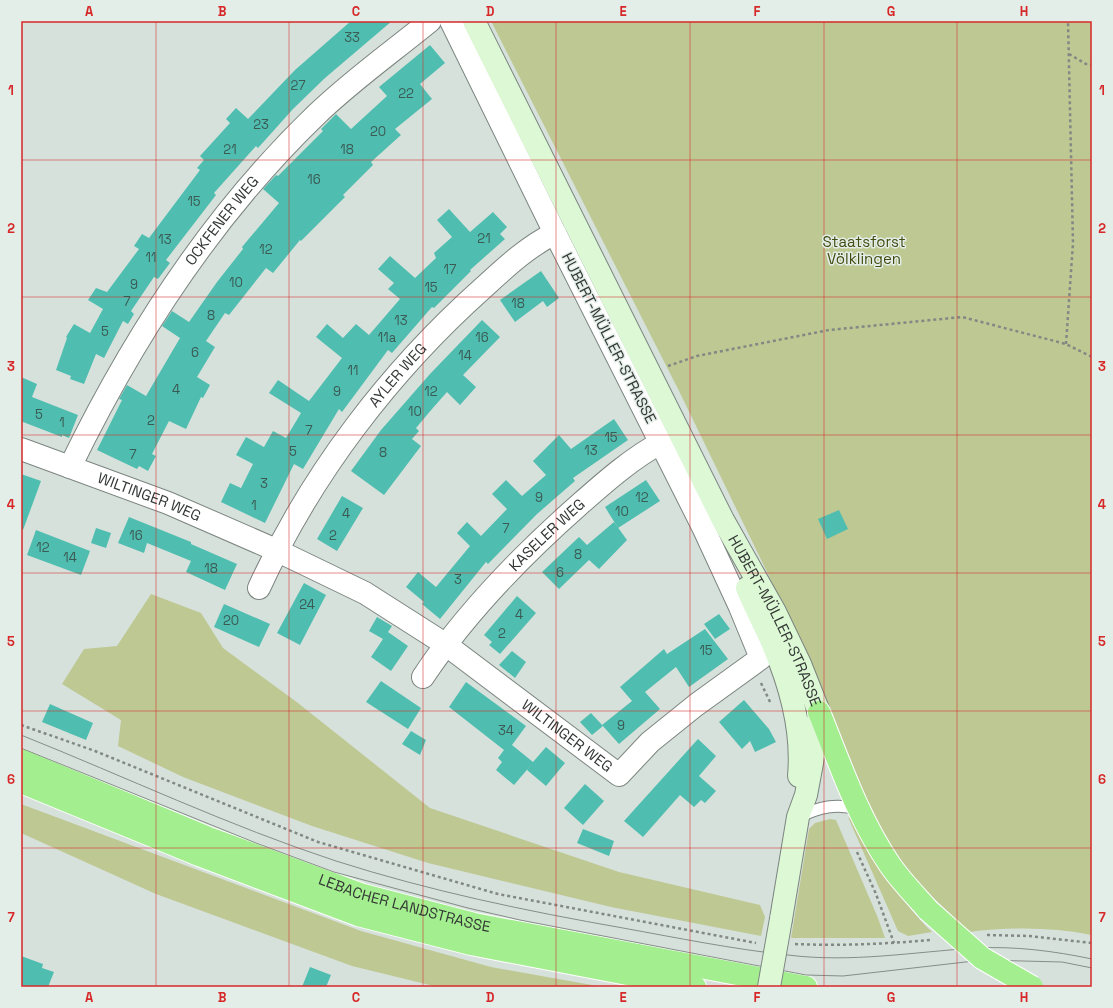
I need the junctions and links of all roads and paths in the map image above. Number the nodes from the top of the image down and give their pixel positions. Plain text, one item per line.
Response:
1 (430, 21) edge
2 (451, 21) edge
3 (474, 21) edge
4 (1068, 21) edge
5 (1069, 54) junction
6 (1092, 65) edge
7 (555, 233) junction
8 (1066, 344) junction
9 (1092, 357) edge
10 (650, 372) junction
11 (662, 442) junction
12 (21, 449) edge
13 (70, 467) junction
14 (723, 520) junction
15 (276, 550) junction
16 (259, 588) dead end
17 (445, 644) junction
18 (768, 653) junction
19 (423, 677) dead end
20 (819, 712) junction
21 (21, 725) edge
22 (21, 760) edge
23 (21, 782) edge
24 (858, 809) junction
25 (798, 817) junction
26 (856, 851) dead end
27 (985, 935) dead end
28 (932, 940) dead end
29 (762, 943) dead end
30 (894, 943) junction
31 (1092, 943) edge
32 (793, 944) dead end
33 (695, 987) edge
34 (769, 987) edge
35 (806, 987) edge
36 (1032, 987) edge

1 - 13 street, OCKFENER WEG
2 - 7 street, HUBERT-MÜLLER-STRASSE
3 - 10 main road, HUBERT-MÜLLER-STRASSE
4 - 5 path
5 - 6 path
5 - 8 path
7 - 11 street, HUBERT-MÜLLER-STRASSE
7 - 15 street, AYLER WEG
8 - 9 path
8 - 10 path
10 - 14 main road, HUBERT-MÜLLER-STRASSE
11 - 17 street, KASELER WEG
11 - 18 street, HUBERT-MÜLLER-STRASSE
12 - 13 street, WILTINGER WEG
13 - 15 street, WILTINGER WEG
14 - 18 main road, HUBERT-MÜLLER-STRASSE
14 - 20 main road, HUBERT-MÜLLER-STRASSE
15 - 16 street
15 - 17 street, WILTINGER WEG
17 - 18 street, WILTINGER WEG
17 - 19 street
18 - 25 main road, HUBERT-MÜLLER-STRASSE
20 - 24 highway
20 - 25 main road, HUBERT-MÜLLER-STRASSE
21 - 29 path
22 - 35 highway, LEBACHER LANDSTRASSE
23 - 33 highway, LEBACHER LANDSTRASSE
24 - 25 lane
24 - 36 highway, bridge
25 - 34 main road, HUBERT-MÜLLER-STRASSE, bridge
26 - 30 path
27 - 31 path
28 - 30 path
30 - 32 path

